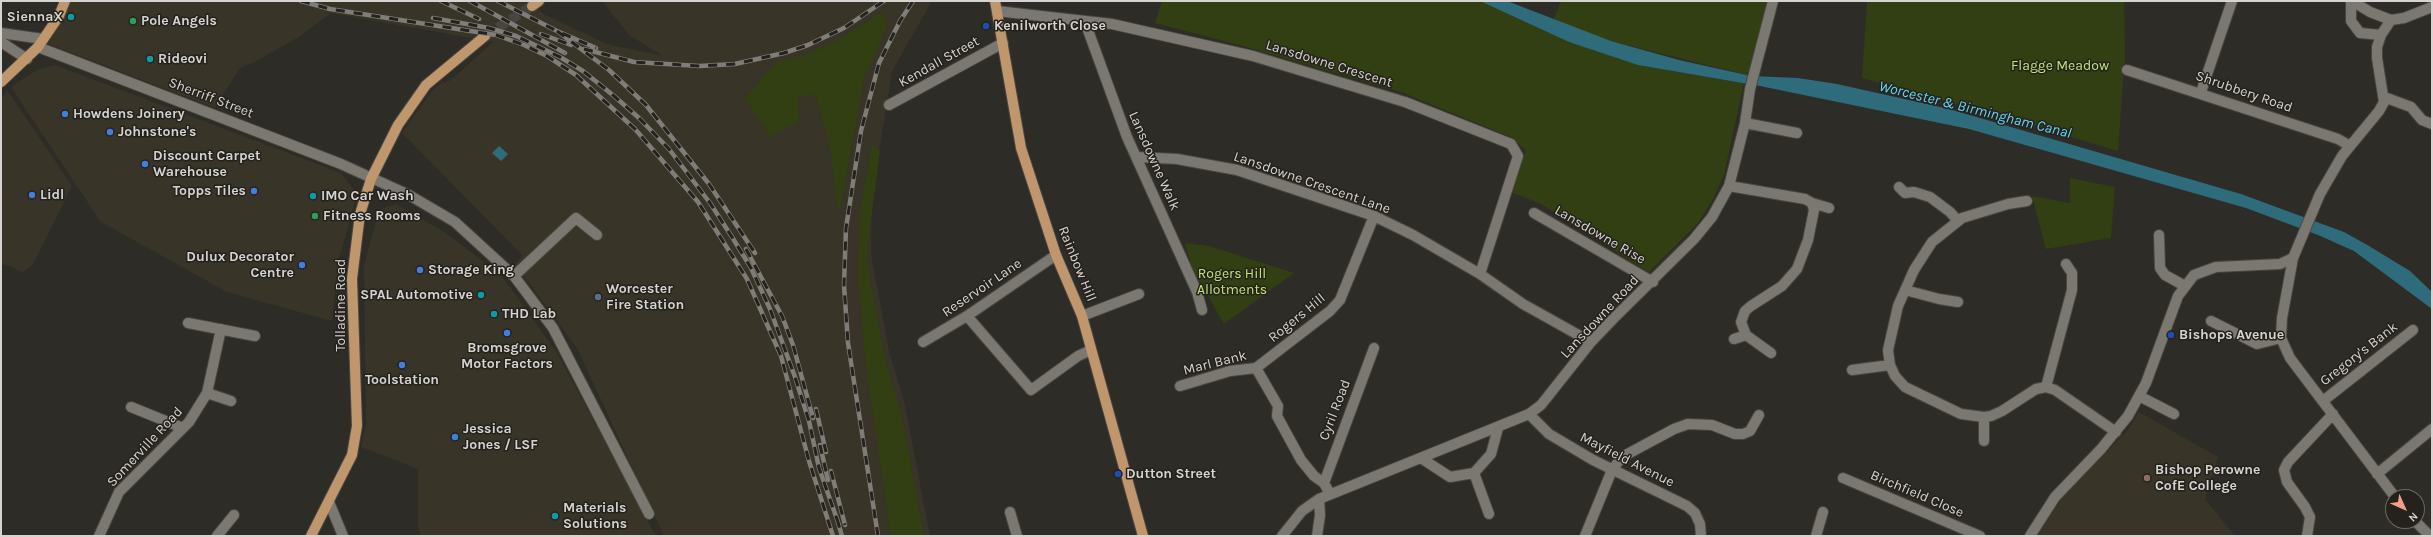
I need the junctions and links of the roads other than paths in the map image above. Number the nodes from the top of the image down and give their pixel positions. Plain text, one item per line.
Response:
1 (65, 1) edge
2 (1773, 1) edge
3 (2232, 1) edge
4 (2352, 1) edge
5 (996, 6) edge
6 (2432, 7) edge
7 (2391, 20) junction
8 (1085, 22) junction
9 (1, 33) edge
10 (2380, 35) junction
11 (485, 36) tunnel mouth
12 (1, 42) edge
13 (1003, 42) junction
14 (41, 43) junction
15 (27, 59) junction
16 (2127, 70) dead end
17 (1, 82) edge
18 (2201, 92) junction
19 (2384, 97) junction
20 (889, 105) dead end
21 (1745, 123) junction
22 (2432, 124) edge
23 (1798, 133) dead end
24 (2350, 146) junction
25 (1136, 157) junction
26 (371, 179) junction
27 (1729, 186) junction
28 (1898, 187) dead end
29 (2027, 201) dead end
30 (1812, 203) junction
31 (1829, 208) dead end
32 (1534, 213) dead end
33 (1374, 216) junction
34 (1958, 221) junction
35 (597, 235) dead end
36 (2159, 235) dead end
37 (1056, 255) junction
38 (2293, 258) junction
39 (2066, 264) dead end
40 (1480, 274) junction
41 (514, 276) junction
42 (1653, 282) junction
43 (2184, 286) junction
44 (1905, 290) junction
45 (1139, 294) dead end
46 (1958, 302) dead end
47 (1202, 310) dead end
48 (967, 316) junction
49 (1082, 316) junction
50 (2212, 321) dead end
51 (188, 323) dead end
52 (221, 330) junction
53 (2413, 330) dead end
54 (1746, 335) junction
55 (255, 336) dead end
56 (2282, 338) junction
57 (1734, 339) dead end
58 (923, 342) dead end
59 (1592, 342) junction
60 (1374, 348) dead end
61 (1091, 350) junction
62 (1771, 353) dead end
63 (1890, 365) junction
64 (1256, 368) junction
65 (1852, 370) dead end
66 (1180, 386) dead end
67 (2046, 387) junction
68 (207, 393) junction
69 (2139, 396) junction
70 (231, 401) dead end
71 (2323, 401) junction
72 (131, 407) dead end
73 (1529, 414) junction
74 (2174, 414) dead end
75 (2333, 414) junction
76 (1759, 415) dead end
77 (1984, 417) junction
78 (183, 428) junction
79 (1498, 428) junction
80 (2432, 429) edge
81 (2116, 432) junction
82 (1984, 441) dead end
83 (1421, 458) junction
84 (1612, 470) junction
85 (1474, 473) junction
86 (2377, 474) junction
87 (1843, 478) dead end
88 (1324, 483) junction
89 (2389, 489) edge
90 (1330, 494) junction
91 (1319, 499) junction
92 (329, 502) junction
93 (1010, 512) dead end
94 (1824, 512) dead end
95 (650, 514) dead end
96 (1489, 514) dead end
97 (234, 515) dead end
98 (99, 536) edge
99 (217, 536) edge
100 (311, 536) edge
101 (343, 536) edge
102 (1017, 536) edge
103 (1143, 536) edge
104 (1282, 536) edge
105 (1317, 536) edge
106 (1586, 536) edge
107 (1701, 536) edge
108 (1816, 536) edge
109 (1980, 536) edge
110 (2030, 536) edge
111 (2307, 536) edge

1 - 14 main road
2 - 21 street, Lansdowne Road
3 - 18 street
4 - 7 street
4 - 10 street
5 - 8 street, Lansdowne Crescent
5 - 13 main road, Rainbow Hill
6 - 7 street
7 - 10 street
8 - 25 street, Lansdowne Walk
8 - 40 street, Lansdowne Crescent
9 - 14 street, Sherriff Street
10 - 19 street
11 - 26 main road, Tolladine Road
12 - 15 street
13 - 20 street, Kendall Street
13 - 37 main road, Rainbow Hill
14 - 15 main road
14 - 26 street, Sherriff Street
15 - 17 main road
16 - 18 street, Shrubbery Road
18 - 24 street, Shrubbery Road
19 - 22 street
19 - 24 street, Gregory's Bank
21 - 23 street
21 - 27 street, Lansdowne Road
24 - 38 street, Gregory's Bank
25 - 33 street, Lansdowne Crescent Lane
25 - 47 street, Lansdowne Walk
26 - 41 street, Sherriff Street
26 - 92 main road, Tolladine Road
27 - 30 street
27 - 42 street, Lansdowne Road
28 - 34 street
29 - 34 street
30 - 31 street
30 - 54 street
32 - 42 street, Lansdowne Rise
33 - 40 street, Lansdowne Crescent Lane
33 - 64 street, Rogers Hill
34 - 44 street
35 - 41 street
36 - 43 street
37 - 48 street, Reservoir Lane
37 - 49 main road, Rainbow Hill
38 - 43 street
38 - 56 street, Gregory's Bank
39 - 67 street
40 - 59 street, Lansdowne Crescent Lane
41 - 95 street, Sherriff Street
42 - 59 street, Lansdowne Road
43 - 69 street
44 - 46 street
44 - 63 street
45 - 49 street
48 - 58 street, Reservoir Lane
48 - 61 street
49 - 61 main road, Rainbow Hill
50 - 56 street
51 - 52 street
52 - 55 street
52 - 68 street, Somerville Road
53 - 71 street, Gregory's Bank
54 - 57 street
54 - 62 street
56 - 71 street, Gregory's Bank
59 - 73 street, Lansdowne Road
60 - 88 street, Cyril Road
61 - 103 main road, Rainbow Hill
63 - 65 street
63 - 77 street
64 - 66 street, Marl Bank
64 - 88 street
67 - 77 street
67 - 81 street
68 - 70 street
68 - 78 street, Somerville Road
69 - 74 street
69 - 81 street
71 - 75 street, Gregory's Bank
72 - 78 street
73 - 79 street, Lansdowne Road
73 - 84 street, Mayfield Avenue
75 - 86 street, Gregory's Bank
75 - 111 street
76 - 84 street
77 - 82 street
78 - 98 street, Somerville Road
79 - 83 street, Lansdowne Road
79 - 85 street
80 - 86 street
81 - 110 street
83 - 85 street
83 - 90 street, Lansdowne Road
84 - 106 street
84 - 107 street, Mayfield Avenue
85 - 96 street
86 - 89 street, Gregory's Bank
87 - 109 street, Birchfield Close
88 - 90 street
90 - 91 street, Lansdowne Road
91 - 104 street, Lansdowne Road
91 - 105 street
92 - 100 main road, Tolladine Road
92 - 101 street
93 - 102 street
94 - 108 street
97 - 99 street

